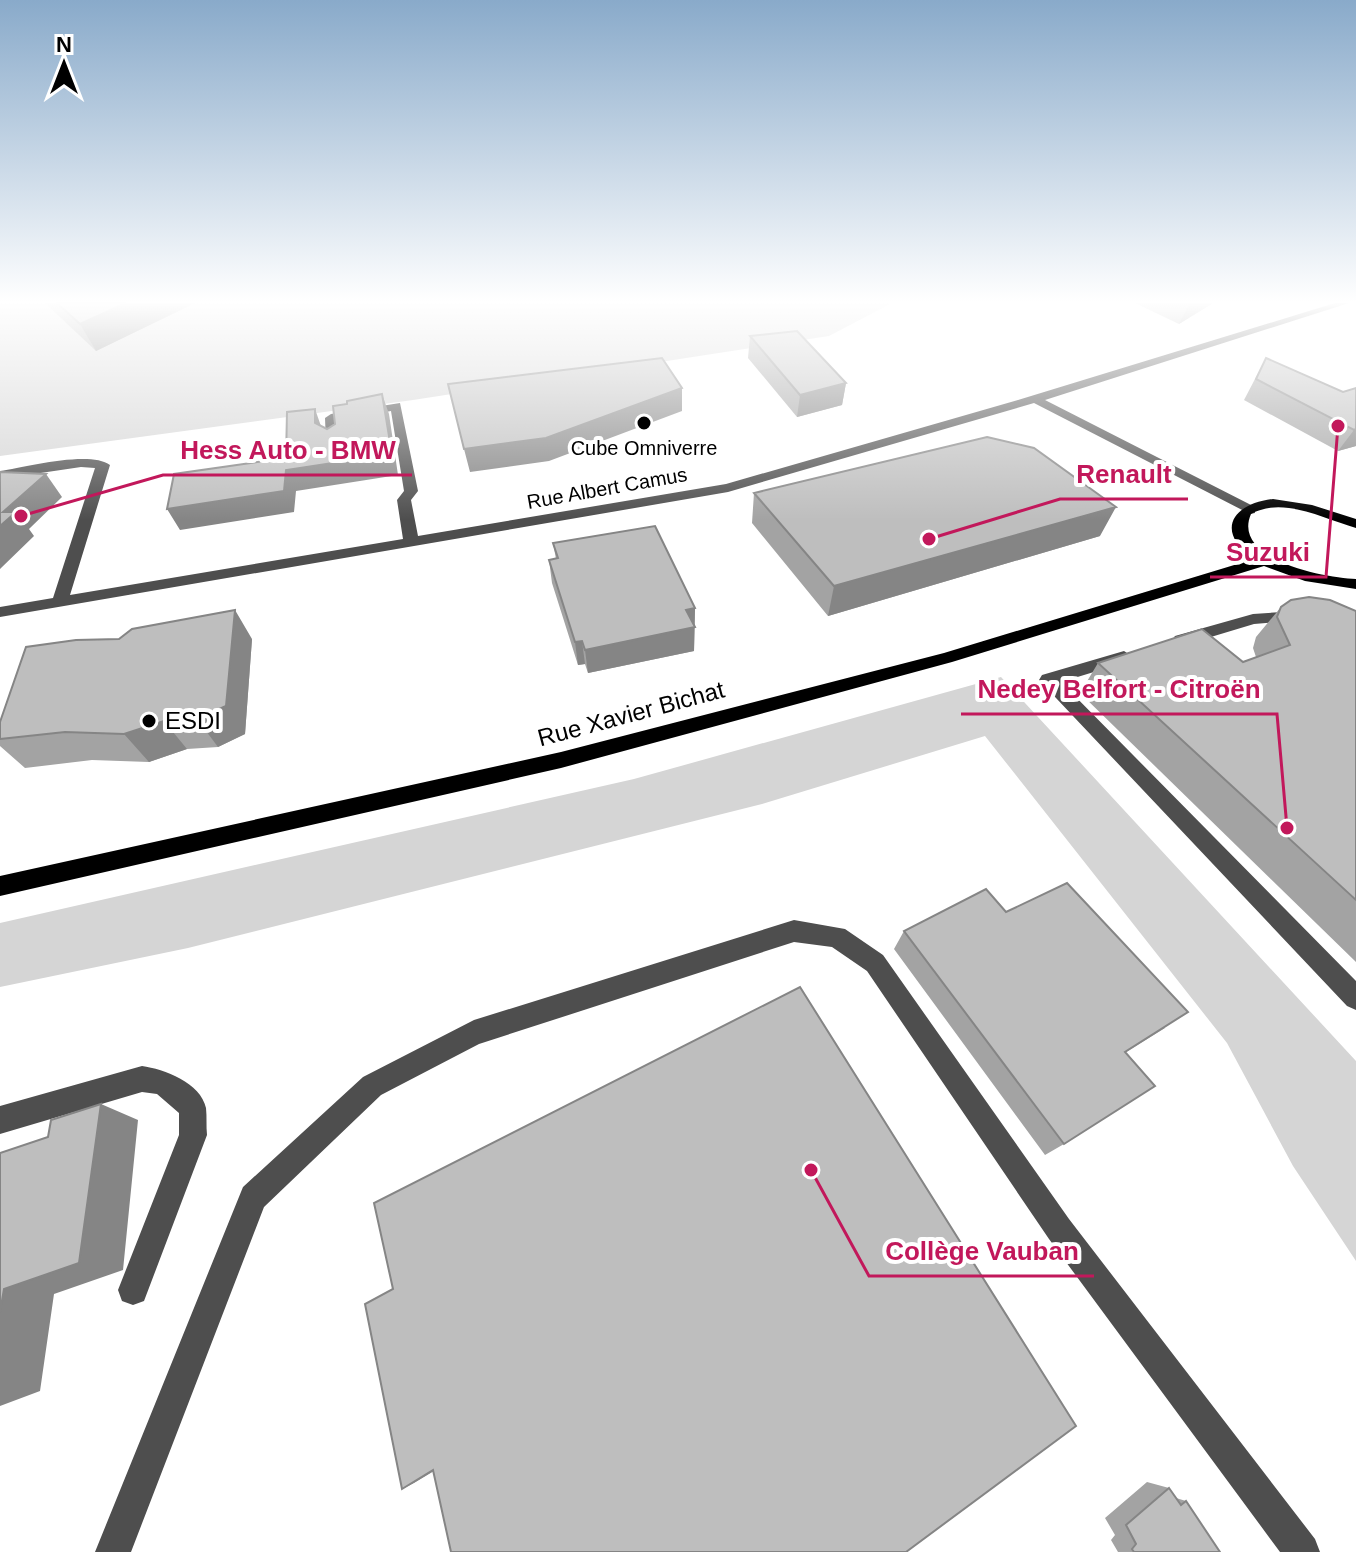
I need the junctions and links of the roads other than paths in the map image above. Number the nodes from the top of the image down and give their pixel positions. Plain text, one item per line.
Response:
1 (1111, 375) edge
2 (1035, 399) junction
3 (333, 443) edge
4 (0, 475) edge
5 (1250, 510) junction
6 (1356, 524) edge
7 (411, 542) junction
8 (1266, 560) junction
9 (1356, 584) edge
10 (59, 603) junction
11 (0, 612) edge
12 (1315, 619) edge
13 (0, 886) edge
14 (1356, 998) edge
15 (0, 1120) edge
16 (133, 1290) dead end
17 (113, 1552) edge
18 (1302, 1552) edge

1 - 2 street, Rue Albert Camus
2 - 5 street
2 - 7 street, Rue Albert Camus
3 - 7 street
4 - 10 street
5 - 6 main road
5 - 8 main road
7 - 10 street, Rue Albert Camus
8 - 9 main road
8 - 13 main road, Rue Xavier Bichat
10 - 11 street, Rue Albert Camus
12 - 14 street
15 - 16 street
17 - 18 street

